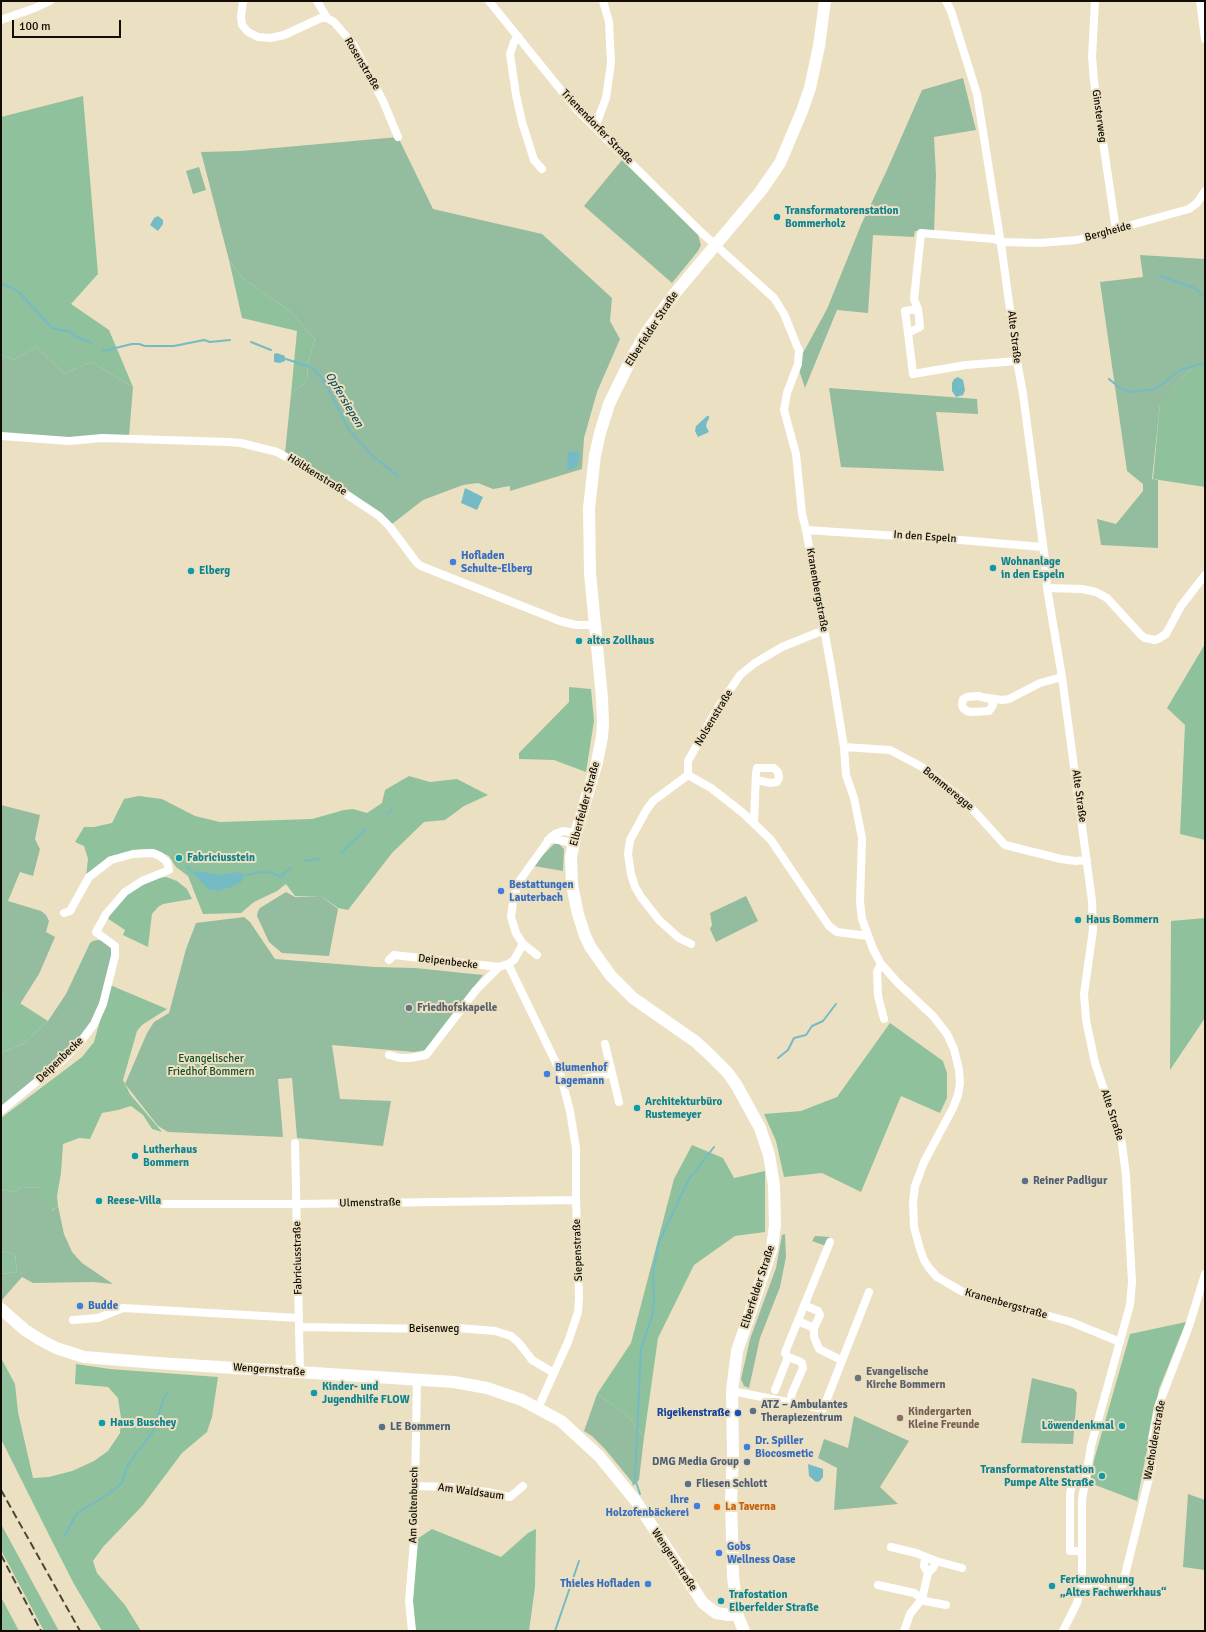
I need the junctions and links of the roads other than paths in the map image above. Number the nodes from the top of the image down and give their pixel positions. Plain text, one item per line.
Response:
1 (50, 1) edge
2 (244, 1) edge
3 (317, 1) edge
4 (490, 1) edge
5 (603, 1) edge
6 (825, 1) edge
7 (946, 1) edge
8 (1095, 1) edge
9 (1200, 1) edge
10 (1205, 1) edge
11 (327, 18) junction
12 (1, 20) edge
13 (518, 36) junction
14 (1205, 39) edge
15 (595, 127) junction
16 (398, 137) dead end
17 (542, 169) dead end
18 (1205, 190) edge
19 (1116, 230) junction
20 (1001, 242) junction
21 (716, 244) junction
22 (918, 309) junction
23 (908, 332) junction
24 (1017, 361) junction
25 (1, 436) edge
26 (806, 530) junction
27 (1043, 547) junction
28 (1205, 575) edge
29 (1047, 588) junction
30 (594, 625) junction
31 (824, 630) junction
32 (1062, 677) junction
33 (989, 698) dead end
34 (844, 747) junction
35 (688, 775) junction
36 (756, 780) dead end
37 (754, 822) junction
38 (575, 838) junction
39 (1087, 860) junction
40 (64, 913) dead end
41 (868, 936) junction
42 (523, 944) junction
43 (691, 944) dead end
44 (537, 955) dead end
45 (389, 960) dead end
46 (508, 964) junction
47 (881, 964) junction
48 (499, 967) junction
49 (884, 1019) dead end
50 (605, 1044) dead end
51 (389, 1055) dead end
52 (612, 1073) junction
53 (564, 1084) junction
54 (619, 1102) dead end
55 (1, 1111) edge
56 (295, 1143) dead end
57 (576, 1200) junction
58 (163, 1204) dead end
59 (297, 1204) junction
60 (830, 1242) dead end
61 (1205, 1274) edge
62 (869, 1292) dead end
63 (804, 1305) junction
64 (1, 1309) edge
65 (299, 1318) junction
66 (73, 1320) dead end
67 (798, 1321) junction
68 (299, 1327) junction
69 (814, 1328) junction
70 (1120, 1342) junction
71 (788, 1357) junction
72 (842, 1360) junction
73 (300, 1373) junction
74 (554, 1373) junction
75 (417, 1379) junction
76 (732, 1390) junction
77 (775, 1390) dead end
78 (790, 1403) junction
79 (538, 1408) junction
80 (1073, 1482) dead end
81 (415, 1486) junction
82 (523, 1486) dead end
83 (891, 1547) dead end
84 (1082, 1551) junction
85 (925, 1558) junction
86 (936, 1561) junction
87 (962, 1568) dead end
88 (928, 1573) junction
89 (1082, 1583) junction
90 (878, 1585) dead end
91 (922, 1599) junction
92 (946, 1605) dead end
93 (737, 1614) junction
94 (412, 1631) edge
95 (744, 1631) edge
96 (904, 1631) edge
97 (1063, 1631) edge

1 - 12 street
2 - 11 street
3 - 11 street, Rosenstraße
4 - 13 street, Trienendorfer Straße
5 - 15 street
6 - 21 main road, Elberfelder Straße
7 - 20 street, Alte Straße
8 - 19 street, Ginsterweg
9 - 10 street
9 - 14 street
11 - 16 street, Rosenstraße
13 - 15 street, Trienendorfer Straße
13 - 17 street
15 - 21 street, Trienendorfer Straße
18 - 19 street, Bergheide
19 - 20 street, Bergheide
20 - 22 street, Bergheide
20 - 24 street, Alte Straße
21 - 26 street, Kranenbergstraße
21 - 30 main road, Elberfelder Straße
22 - 23 street
22 - 23 street
23 - 24 street
24 - 27 street, Alte Straße
25 - 30 street, Höltkenstraße
26 - 27 street, In den Espeln
26 - 31 street, Kranenbergstraße
27 - 29 street, Alte Straße
28 - 29 street
29 - 32 street, Alte Straße
30 - 38 main road, Elberfelder Straße
31 - 34 street, Kranenbergstraße
31 - 35 street, Nolsenstraße
32 - 33 street
32 - 39 street, Alte Straße
34 - 39 street, Bommeregge
34 - 41 street, Kranenbergstraße
35 - 37 street
35 - 43 street
36 - 37 street
37 - 41 street
38 - 42 street
38 - 76 main road, Elberfelder Straße
39 - 70 street, Alte Straße
40 - 55 street, Deipenbecke
41 - 47 street, Kranenbergstraße
42 - 44 street
42 - 46 street
45 - 48 street, Deipenbecke
46 - 48 street, Deipenbecke
46 - 53 street, Siepenstraße
47 - 49 street
47 - 70 street, Kranenbergstraße
48 - 51 street
50 - 52 street
52 - 53 street
52 - 54 street
53 - 57 street, Siepenstraße
56 - 59 street, Fabriciusstraße
57 - 59 street, Ulmenstraße
57 - 74 street, Siepenstraße
58 - 59 street, Ulmenstraße
59 - 65 street, Fabriciusstraße
60 - 63 street
61 - 89 street, Wacholderstraße
62 - 72 street
63 - 67 street
63 - 69 street
64 - 73 main road, Wengernstraße
65 - 66 street
65 - 68 street, Fabriciusstraße
67 - 69 street
67 - 71 street
68 - 73 street, Fabriciusstraße
68 - 74 street, Beisenweg
69 - 72 street
70 - 84 street, Alte Straße
71 - 77 street
71 - 78 street
72 - 78 street
73 - 75 main road, Wengernstraße
74 - 79 street, Siepenstraße
75 - 79 main road, Wengernstraße
75 - 81 street, Am Goltenbusch
76 - 78 street
76 - 93 main road, Elberfelder Straße
79 - 93 main road, Wengernstraße
80 - 84 street
81 - 82 street, Am Waldsaum
81 - 94 street, Am Goltenbusch
83 - 85 street
84 - 89 street, Alte Straße
85 - 86 street
85 - 88 street
86 - 87 street
86 - 88 street
88 - 91 street
89 - 97 street, Alte Straße
90 - 91 street
91 - 92 street
91 - 96 street
93 - 95 main road, Elberfelder Straße

